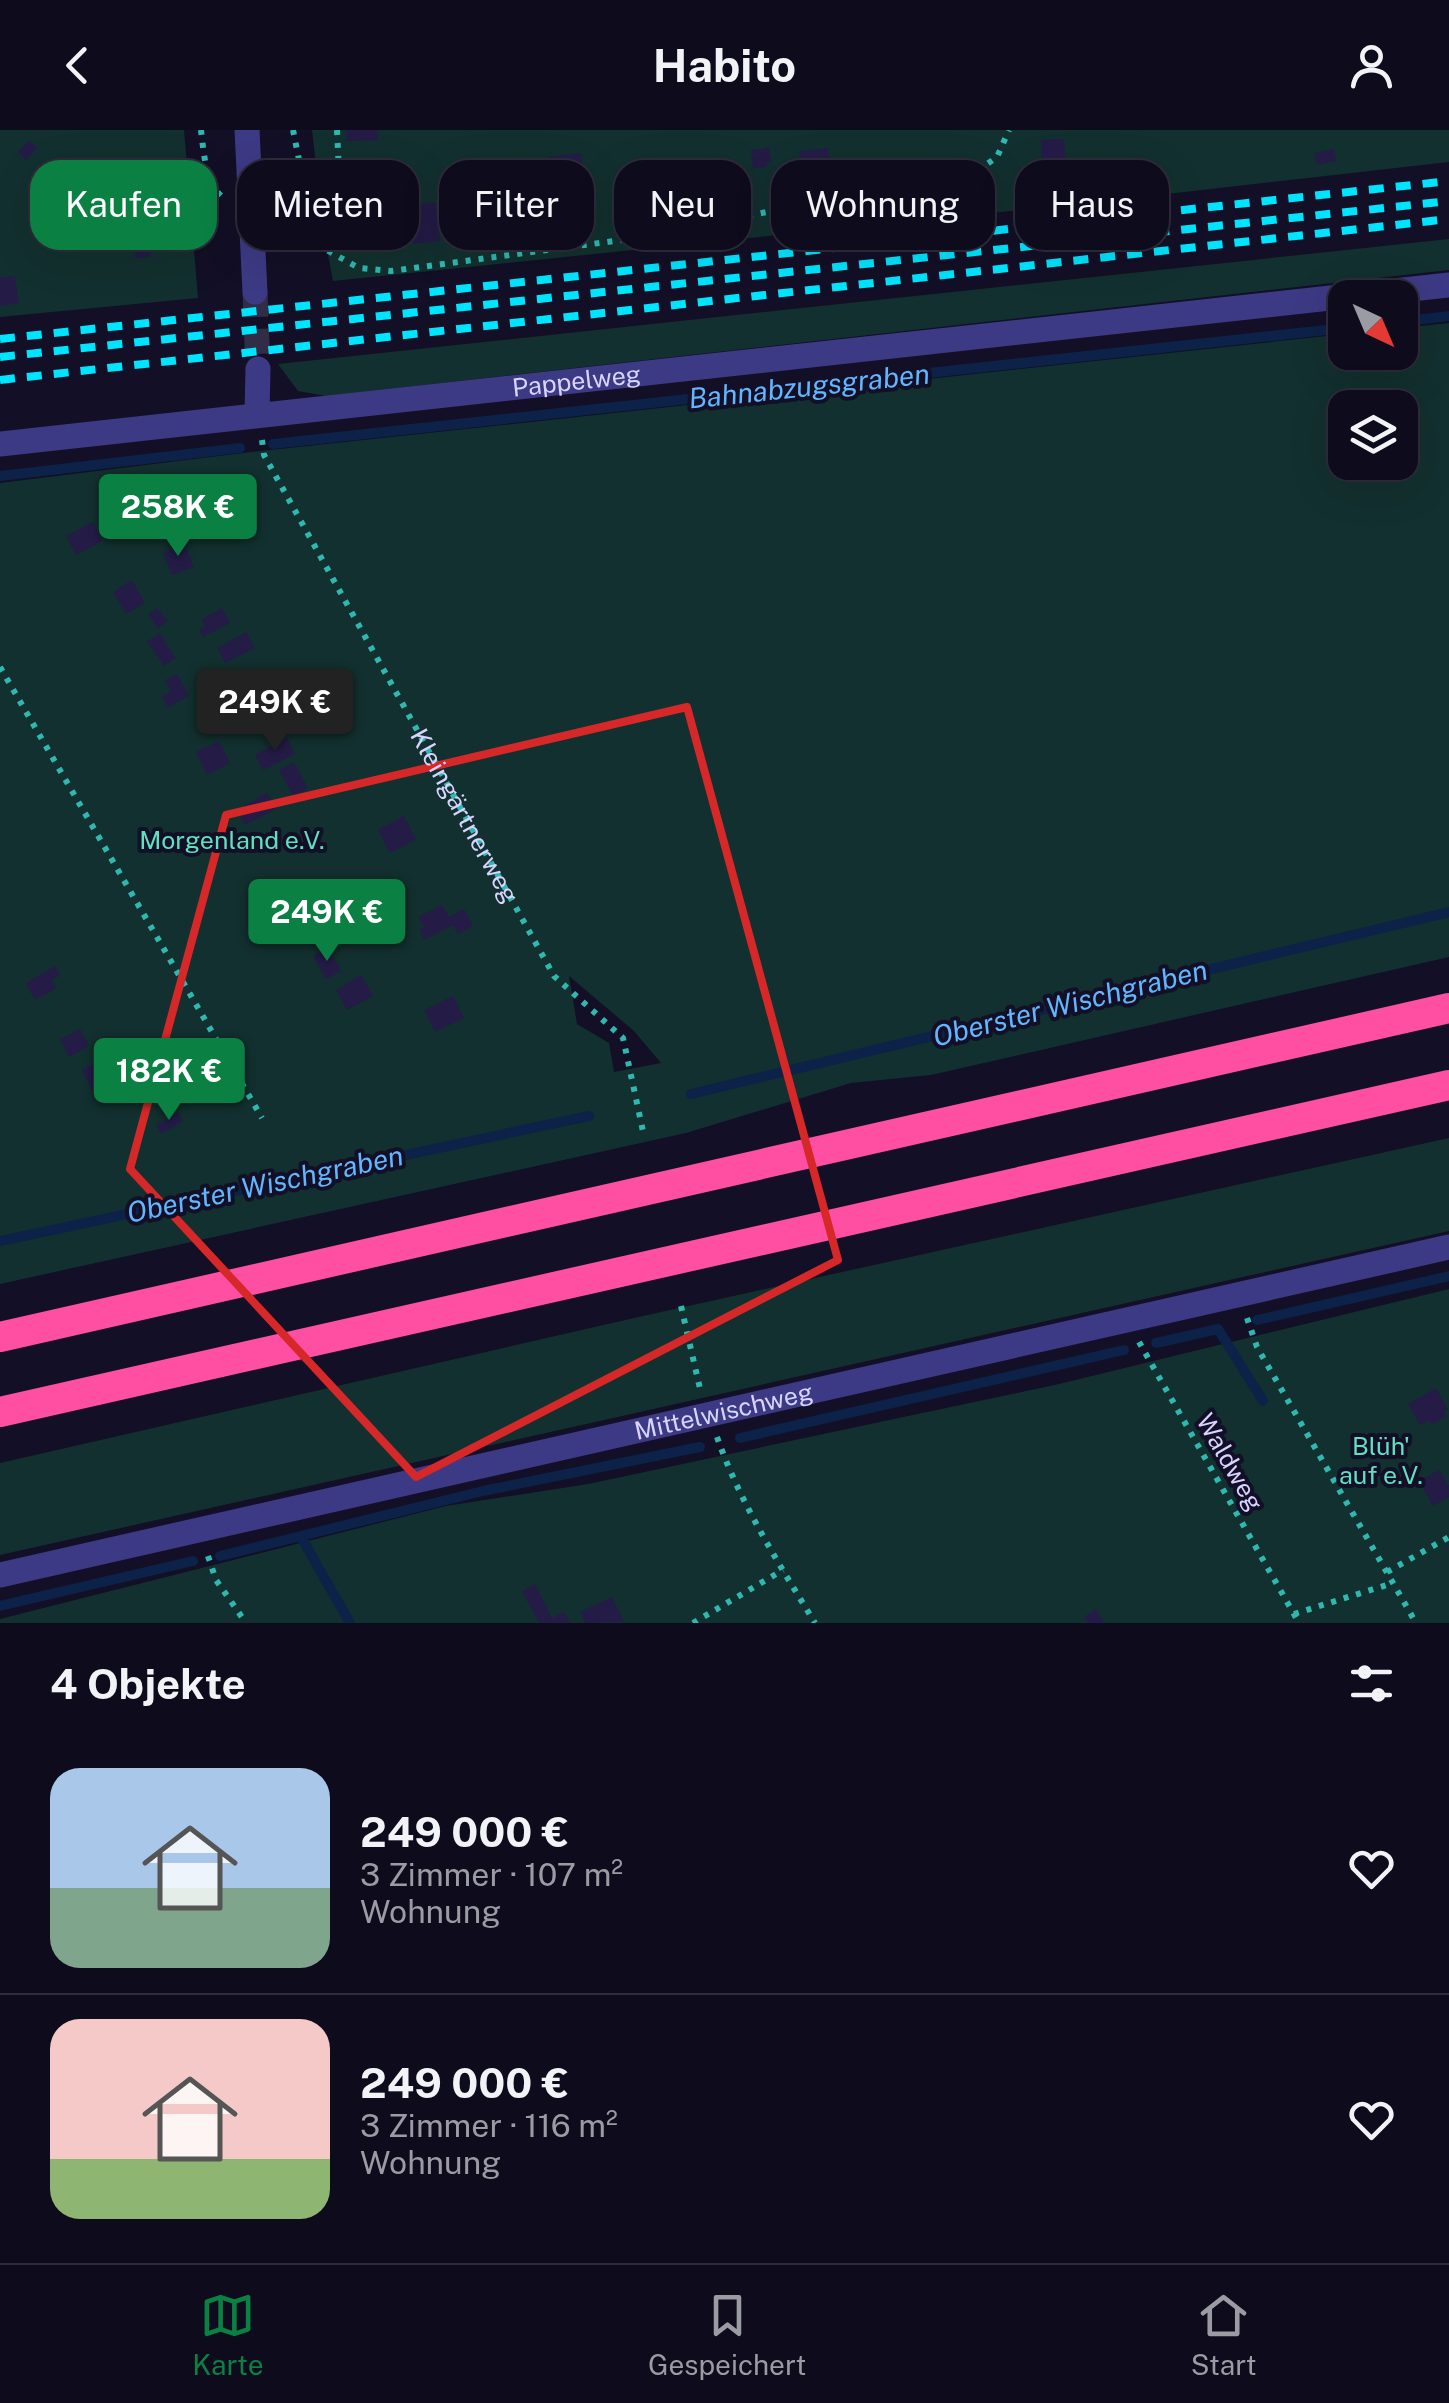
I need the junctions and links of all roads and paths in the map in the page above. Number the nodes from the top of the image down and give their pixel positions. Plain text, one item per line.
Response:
1 (201, 130) edge
2 (248, 130) edge
3 (293, 130) edge
4 (337, 130) edge
5 (1009, 130) edge
6 (249, 160) edge
7 (237, 209) edge
8 (252, 250) edge
9 (343, 260) junction
10 (1449, 285) edge
11 (255, 292) tunnel mouth
12 (258, 369) tunnel mouth
13 (257, 414) junction
14 (0, 444) edge
15 (0, 667) edge
16 (1449, 1008) edge
17 (1449, 1085) edge
18 (262, 1118) dead end
19 (644, 1136) dead end
20 (1449, 1247) edge
21 (1240, 1295) junction
22 (681, 1306) dead end
23 (1126, 1320) junction
24 (0, 1336) edge
25 (0, 1412) edge
26 (710, 1416) junction
27 (200, 1530) junction
28 (1449, 1537) edge
29 (784, 1570) junction
30 (1386, 1572) junction
31 (0, 1576) edge
32 (1393, 1582) junction
33 (1294, 1614) junction
34 (246, 1623) edge
35 (693, 1623) edge
36 (815, 1623) edge
37 (1299, 1623) edge
38 (1416, 1623) edge

1 - 7 path
2 - 6 street
3 - 9 path
4 - 9 path
5 - 9 path
8 - 11 street
10 - 13 street, Pappelweg
12 - 13 street
13 - 14 street, Pappelweg
13 - 19 path, Kleingärtnerweg
15 - 18 path
16 - 24 highway
17 - 25 highway
20 - 21 street, Mittelwischweg
21 - 23 street, Mittelwischweg
21 - 30 path
22 - 26 path
23 - 26 street, Mittelwischweg
23 - 33 path, Waldweg
26 - 27 street, Mittelwischweg
26 - 29 path
27 - 31 street, Mittelwischweg
27 - 34 path
28 - 30 path
29 - 35 path
29 - 36 path
30 - 32 path
32 - 33 path
32 - 38 path
33 - 37 path, Waldweg

